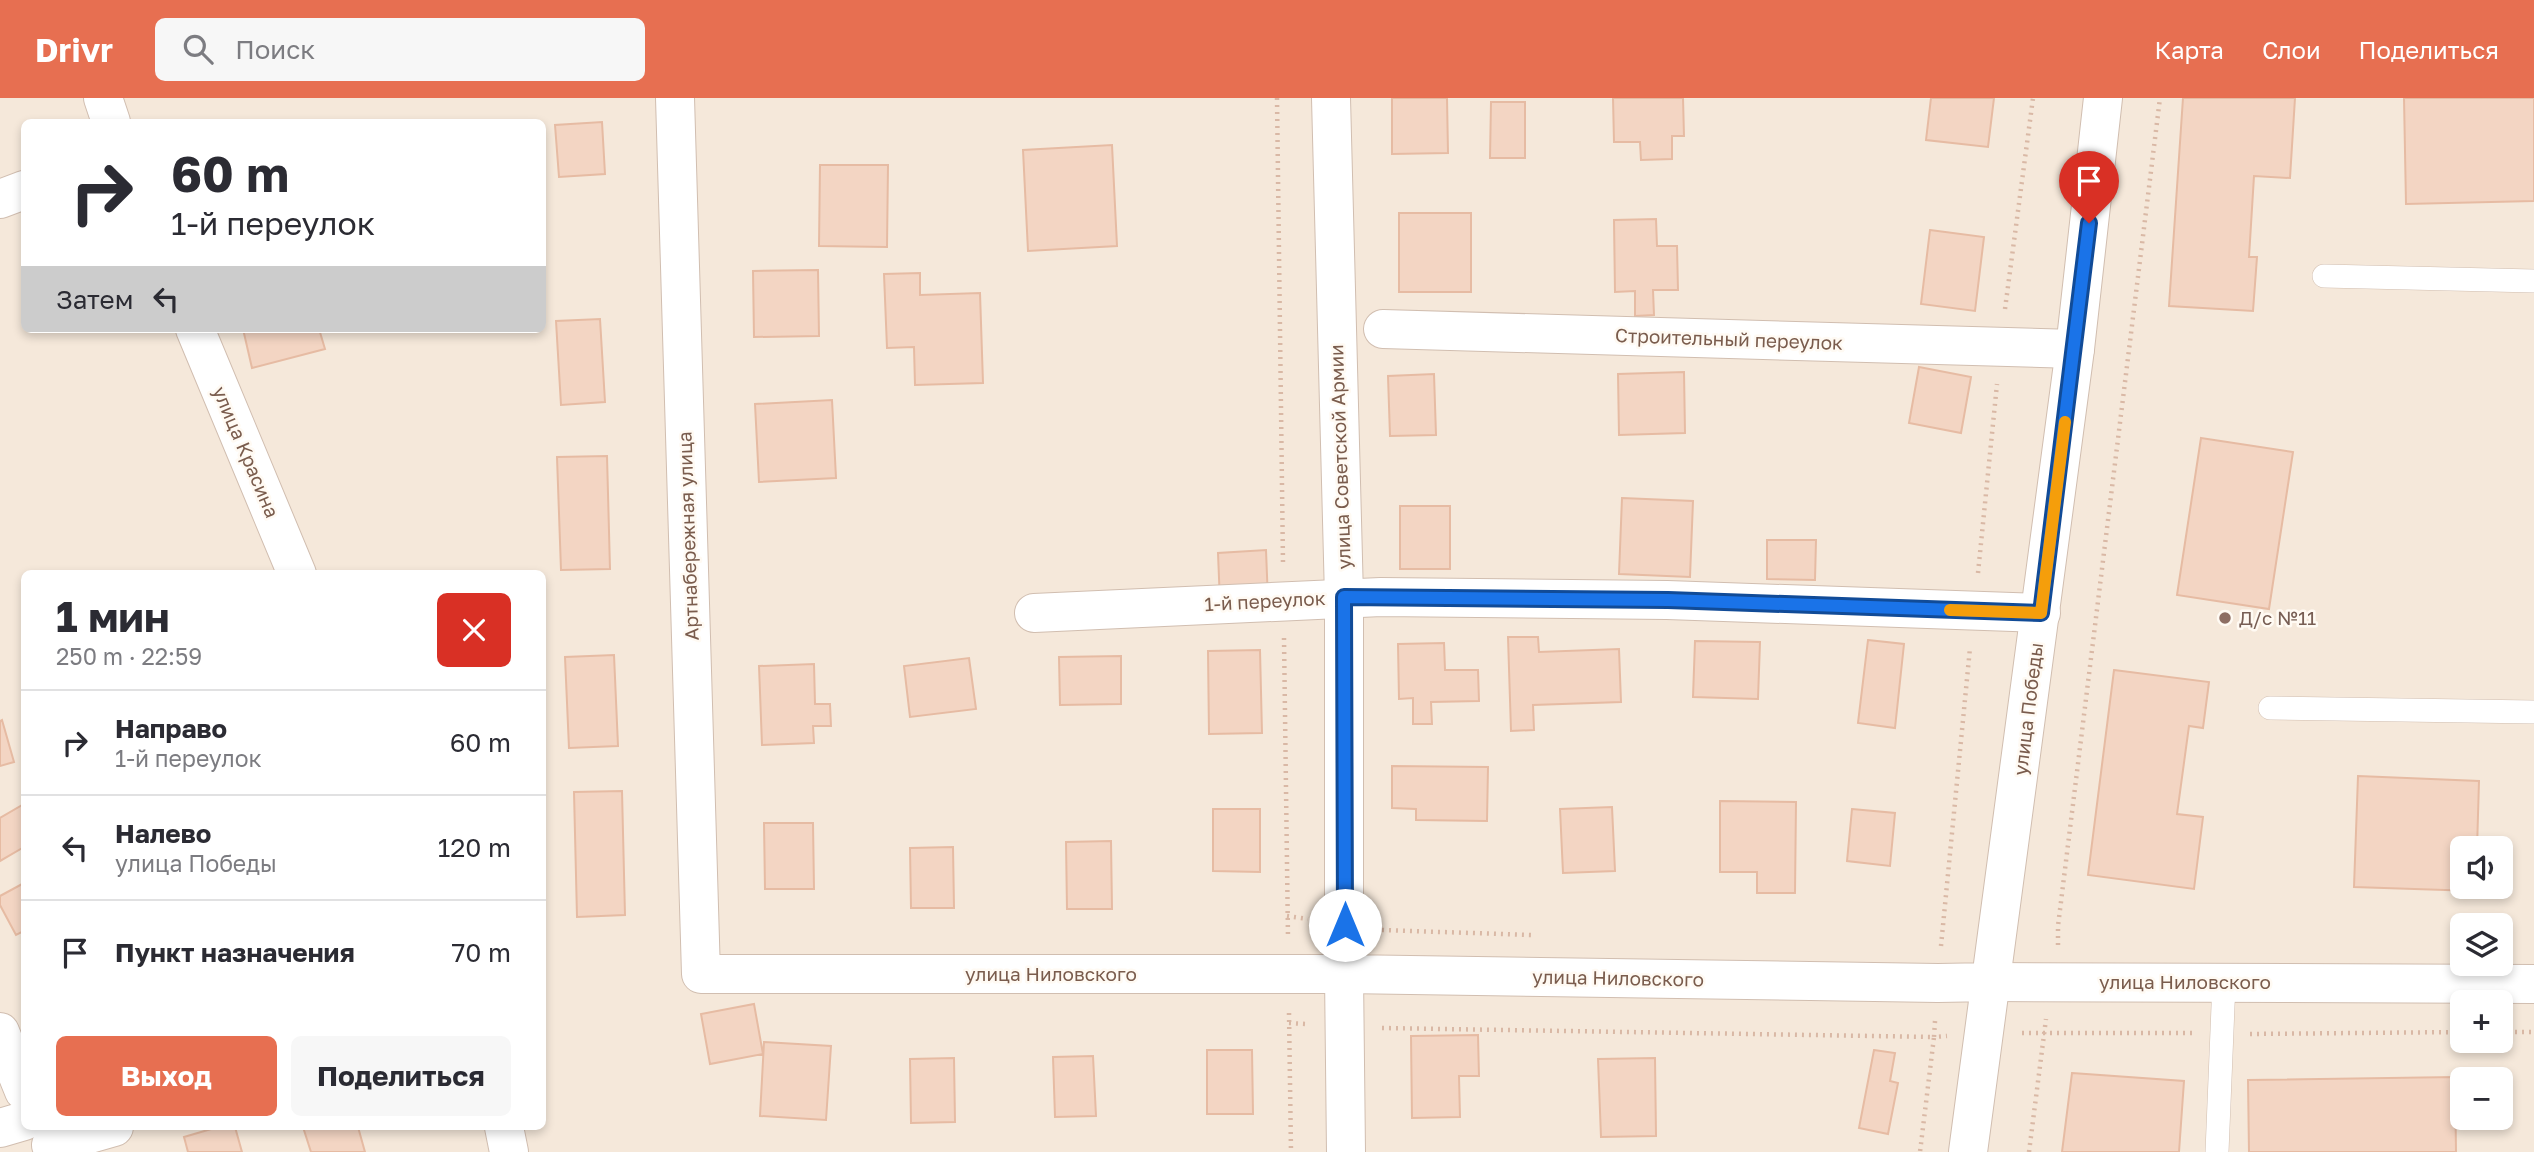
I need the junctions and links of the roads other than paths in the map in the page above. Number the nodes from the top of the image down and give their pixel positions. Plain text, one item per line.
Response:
1 (103, 98) edge
2 (675, 98) edge
3 (1331, 98) edge
4 (2103, 98) edge
5 (110, 119) edge
6 (21, 191) edge
7 (0, 199) edge
8 (2324, 276) dead end
9 (2534, 281) edge
10 (1383, 329) dead end
11 (197, 333) edge
12 (2075, 349) junction
13 (295, 570) edge
14 (1344, 597) junction
15 (1034, 613) dead end
16 (2041, 613) junction
17 (2270, 708) dead end
18 (2534, 712) edge
19 (701, 974) joint
20 (1344, 974) junction
21 (1992, 982) junction
22 (2224, 982) junction
23 (2534, 984) edge
24 (0, 1032) edge
25 (21, 1084) edge
26 (0, 1128) edge
27 (90, 1130) edge
28 (504, 1130) edge
29 (42, 1136) edge
30 (509, 1152) edge
31 (1346, 1152) edge
32 (1968, 1152) edge
33 (2217, 1152) edge

1 - 5 street
2 - 19 street, Артнабережная улица
3 - 14 street, улица Советской Армии
4 - 12 street, улица Победы
6 - 7 street
8 - 9 lane
10 - 12 street, Строительный переулок
11 - 13 street, улица Красина
12 - 16 street, улица Победы
14 - 15 street, 1-й переулок
14 - 16 street, 1-й переулок
14 - 20 street, улица Советской Армии
16 - 21 street, улица Победы
17 - 18 lane
19 - 20 street, улица Ниловского
20 - 21 street, улица Ниловского
20 - 31 street, улица Советской Армии
21 - 22 street, улица Ниловского
21 - 32 street, улица Победы
22 - 23 street, улица Ниловского
22 - 33 lane
24 - 25 street
26 - 29 street
27 - 29 street
28 - 30 street

